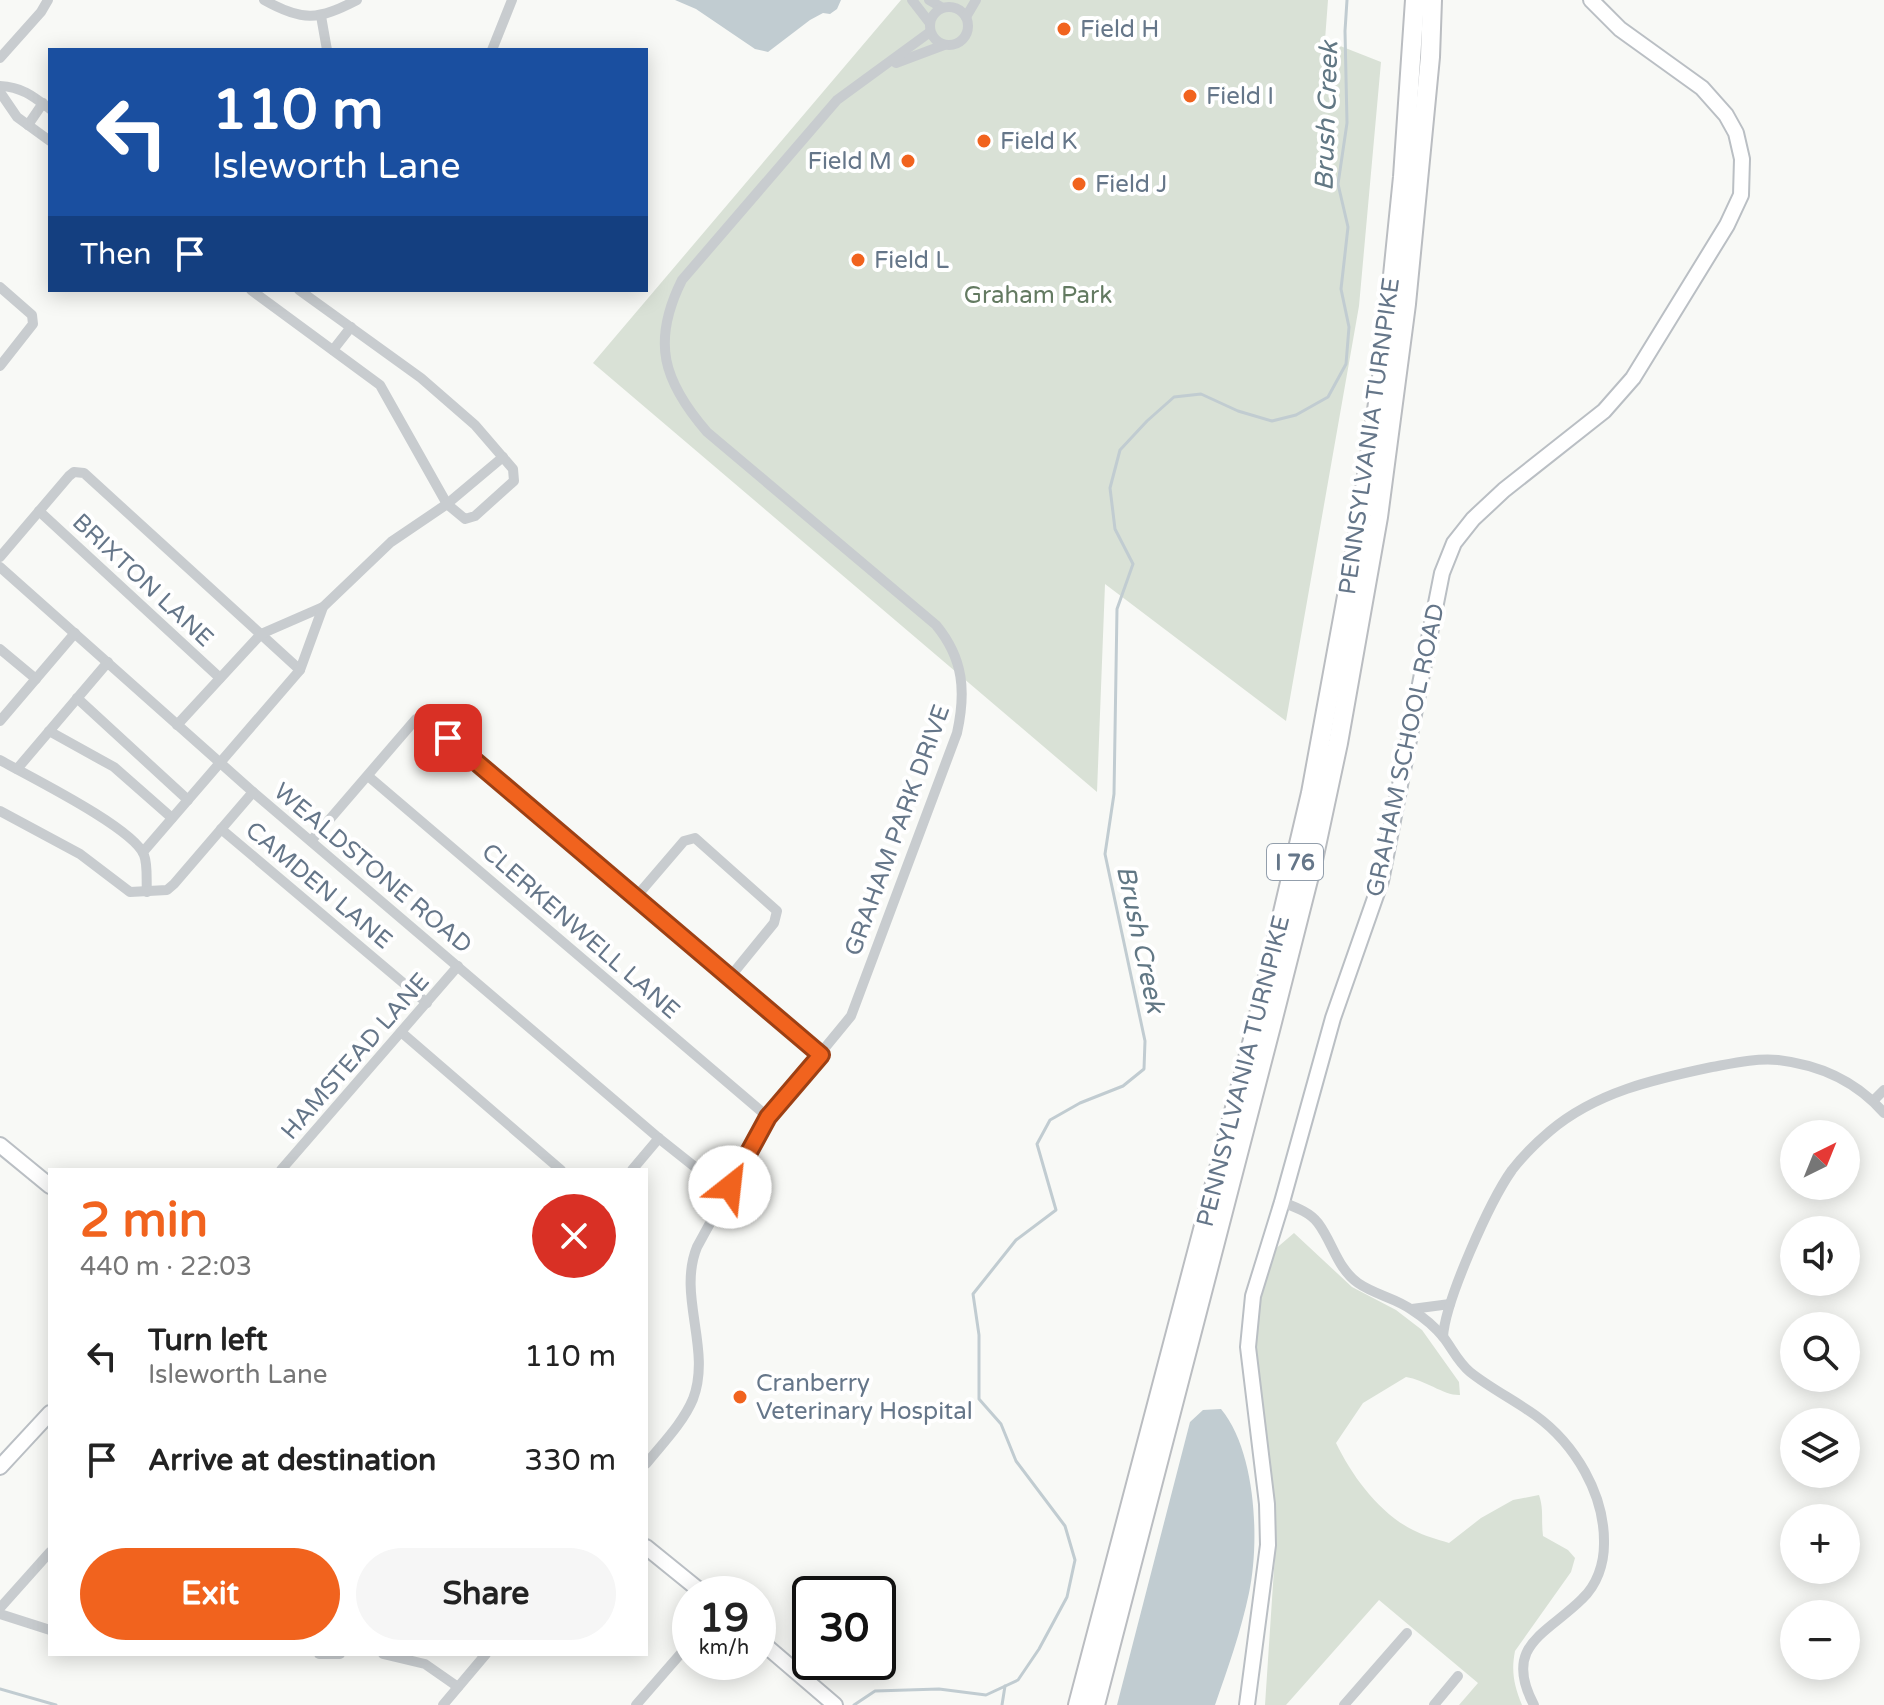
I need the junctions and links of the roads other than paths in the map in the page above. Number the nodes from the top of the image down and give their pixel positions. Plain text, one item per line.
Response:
1 (48, 0) edge
2 (264, 0) edge
3 (357, 0) edge
4 (512, 0) edge
5 (912, 0) edge
6 (929, 0) edge
7 (976, 0) edge
8 (1415, 0) edge
9 (1432, 0) edge
10 (1591, 0) edge
11 (951, 5) edge
12 (321, 16) junction
13 (966, 17) junction
14 (930, 27) junction
15 (944, 45) junction
16 (327, 48) edge
17 (493, 48) edge
18 (0, 58) edge
19 (886, 66) junction
20 (0, 86) edge
21 (0, 92) edge
22 (46, 106) edge
23 (28, 125) junction
24 (48, 140) edge
25 (0, 287) edge
26 (254, 292) edge
27 (302, 292) edge
28 (351, 327) junction
29 (333, 350) junction
30 (0, 366) edge
31 (503, 457) junction
32 (447, 504) junction
33 (39, 511) junction
34 (0, 557) edge
35 (0, 567) edge
36 (323, 607) junction
37 (75, 633) junction
38 (261, 634) junction
39 (0, 649) edge
40 (108, 662) junction
41 (300, 670) junction
42 (220, 678) junction
43 (36, 679) junction
44 (77, 698) junction
45 (0, 721) edge
46 (177, 725) junction
47 (49, 731) junction
48 (0, 760) edge
49 (220, 763) junction
50 (17, 769) junction
51 (368, 776) junction
52 (253, 792) junction
53 (188, 800) junction
54 (0, 811) edge
55 (172, 818) junction
56 (221, 829) junction
57 (311, 841) junction
58 (143, 852) junction
59 (147, 892) junction
60 (636, 897) junction
61 (458, 966) junction
62 (730, 977) junction
63 (427, 1003) junction
64 (401, 1032) junction
65 (821, 1055) junction
66 (1884, 1090) edge
67 (1873, 1101) junction
68 (1884, 1113) edge
69 (768, 1117) junction
70 (659, 1138) junction
71 (0, 1145) edge
72 (283, 1168) edge
73 (559, 1168) edge
74 (634, 1168) edge
75 (48, 1184) edge
76 (730, 1187) junction
77 (1282, 1202) junction
78 (1450, 1304) junction
79 (1412, 1309) junction
80 (1443, 1337) junction
81 (48, 1415) edge
82 (648, 1462) edge
83 (0, 1467) edge
84 (648, 1549) edge
85 (48, 1554) edge
86 (682, 1576) edge
87 (0, 1611) edge
88 (48, 1629) edge
89 (1407, 1633) dead end
90 (776, 1654) edge
91 (391, 1656) edge
92 (484, 1656) edge
93 (672, 1664) edge
94 (1458, 1676) dead end
95 (458, 1687) junction
96 (443, 1705) edge
97 (636, 1705) edge
98 (835, 1705) edge
99 (1078, 1705) edge
100 (1095, 1705) edge
101 (1247, 1705) edge
102 (1344, 1705) edge
103 (1434, 1705) edge
104 (1534, 1705) edge

1 - 18 street
2 - 12 street
3 - 12 street
4 - 17 street
5 - 14 street
6 - 11 street
7 - 13 street, GRAHAM PARK DRIVE
8 - 99 highway, PENNSYLVANIA TURNPIKE / I 76
9 - 100 highway, PENNSYLVANIA TURNPIKE / I 76
10 - 77 street, GRAHAM SCHOOL ROAD
11 - 13 street
11 - 14 street, GRAHAM PARK DRIVE
12 - 16 street
13 - 15 street, GRAHAM PARK DRIVE
14 - 15 street
14 - 19 street, GRAHAM PARK DRIVE
15 - 19 street, GRAHAM PARK DRIVE
19 - 65 street, GRAHAM PARK DRIVE
20 - 22 street
21 - 23 street
22 - 23 street
23 - 24 street
25 - 30 street
26 - 29 street
27 - 28 street
28 - 29 street
28 - 31 street
29 - 32 street
31 - 32 street
31 - 32 street
32 - 36 street
33 - 34 street
33 - 38 street
33 - 42 street, BRIXTON LANE
35 - 37 street, WEALDSTONE ROAD
36 - 38 street
36 - 41 street
37 - 40 street, WEALDSTONE ROAD
37 - 43 street
38 - 41 street
38 - 42 street
39 - 43 street
40 - 44 street
40 - 46 street, WEALDSTONE ROAD
41 - 49 street
42 - 46 street
43 - 45 street
44 - 47 street
44 - 53 street
46 - 49 street, WEALDSTONE ROAD
47 - 50 street
47 - 55 street
48 - 50 street
49 - 52 street, WEALDSTONE ROAD
49 - 53 street
50 - 58 street
51 - 57 street
51 - 60 street
51 - 69 street, CLERKENWELL LANE
52 - 56 street
52 - 57 street, WEALDSTONE ROAD
53 - 55 street
54 - 59 street
55 - 58 street
56 - 59 street
56 - 63 street, CAMDEN LANE
57 - 61 street, WEALDSTONE ROAD
58 - 59 street
60 - 62 street
60 - 62 street
61 - 63 street, HAMSTEAD LANE
61 - 70 street, WEALDSTONE ROAD
62 - 65 street
63 - 64 street, HAMSTEAD LANE
64 - 72 street, HAMSTEAD LANE
64 - 73 street
65 - 69 street, GRAHAM PARK DRIVE
66 - 67 street
67 - 68 street
67 - 78 street
69 - 76 street, GRAHAM PARK DRIVE
70 - 74 street
70 - 76 street, WEALDSTONE ROAD
71 - 75 street
76 - 82 street, GRAHAM PARK DRIVE
77 - 79 street
77 - 101 street, GRAHAM SCHOOL ROAD
78 - 79 street
78 - 80 street
79 - 80 street
80 - 104 street
81 - 83 street
84 - 86 street
85 - 87 street
87 - 88 street
89 - 102 street
90 - 98 street
91 - 95 street
92 - 95 street
93 - 97 street
94 - 103 street
95 - 96 street

